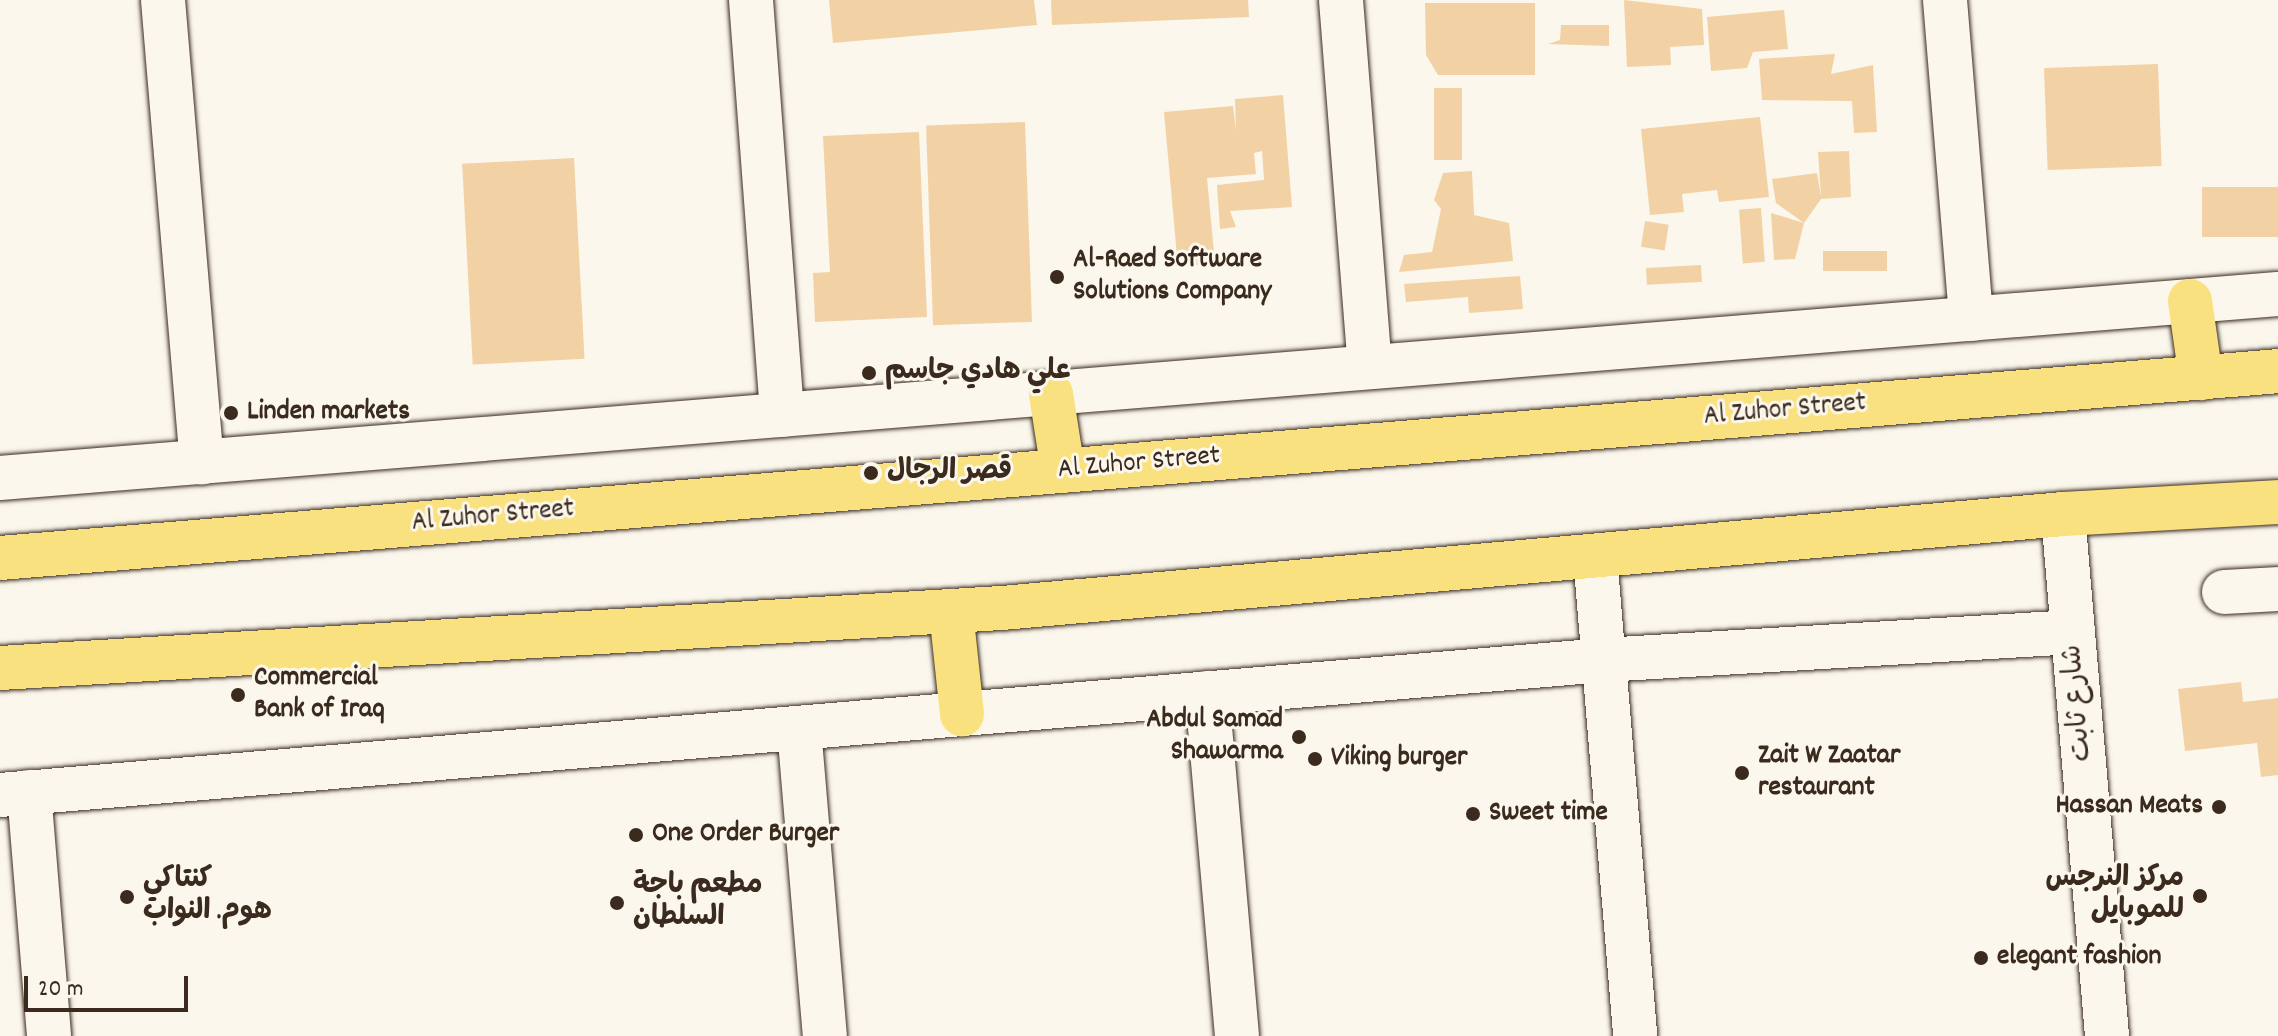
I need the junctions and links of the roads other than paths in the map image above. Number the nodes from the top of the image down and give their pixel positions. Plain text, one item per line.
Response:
1 (163, 0) edge
2 (751, 0) edge
3 (1341, 0) edge
4 (1945, 0) edge
5 (2278, 294) edge
6 (2190, 301) junction
7 (1971, 319) junction
8 (1370, 367) junction
9 (2278, 371) edge
10 (2201, 378) junction
11 (1051, 394) junction
12 (782, 415) junction
13 (202, 462) junction
14 (1063, 471) junction
15 (0, 478) edge
16 (2278, 502) edge
17 (2063, 514) junction
18 (1595, 556) junction
19 (0, 558) edge
20 (2278, 589) edge
21 (2224, 592) dead end
22 (951, 611) junction
23 (2073, 632) junction
24 (1603, 660) junction
25 (0, 668) edge
26 (1207, 693) junction
27 (962, 714) junction
28 (799, 728) junction
29 (14, 794) edge
30 (49, 1036) edge
31 (825, 1036) edge
32 (1237, 1036) edge
33 (1635, 1036) edge
34 (2107, 1036) edge

1 - 13 street
2 - 12 street
3 - 8 street
4 - 7 street
5 - 6 street
6 - 7 street
6 - 10 main road
7 - 8 street
8 - 11 street
9 - 10 main road, Al Zuhor Street
10 - 14 main road, Al Zuhor Street
11 - 12 street
11 - 14 main road
12 - 13 street
13 - 15 street
14 - 19 main road, Al Zuhor Street
16 - 17 main road
17 - 18 main road
17 - 23 street, شارع ثابت
18 - 22 main road
18 - 24 street
20 - 21 street
22 - 25 main road
22 - 27 main road
23 - 24 street
23 - 34 street, شارع ثابت
24 - 26 street
24 - 33 street
26 - 27 street
26 - 32 street
27 - 28 street
28 - 29 street
28 - 31 street
29 - 30 street

